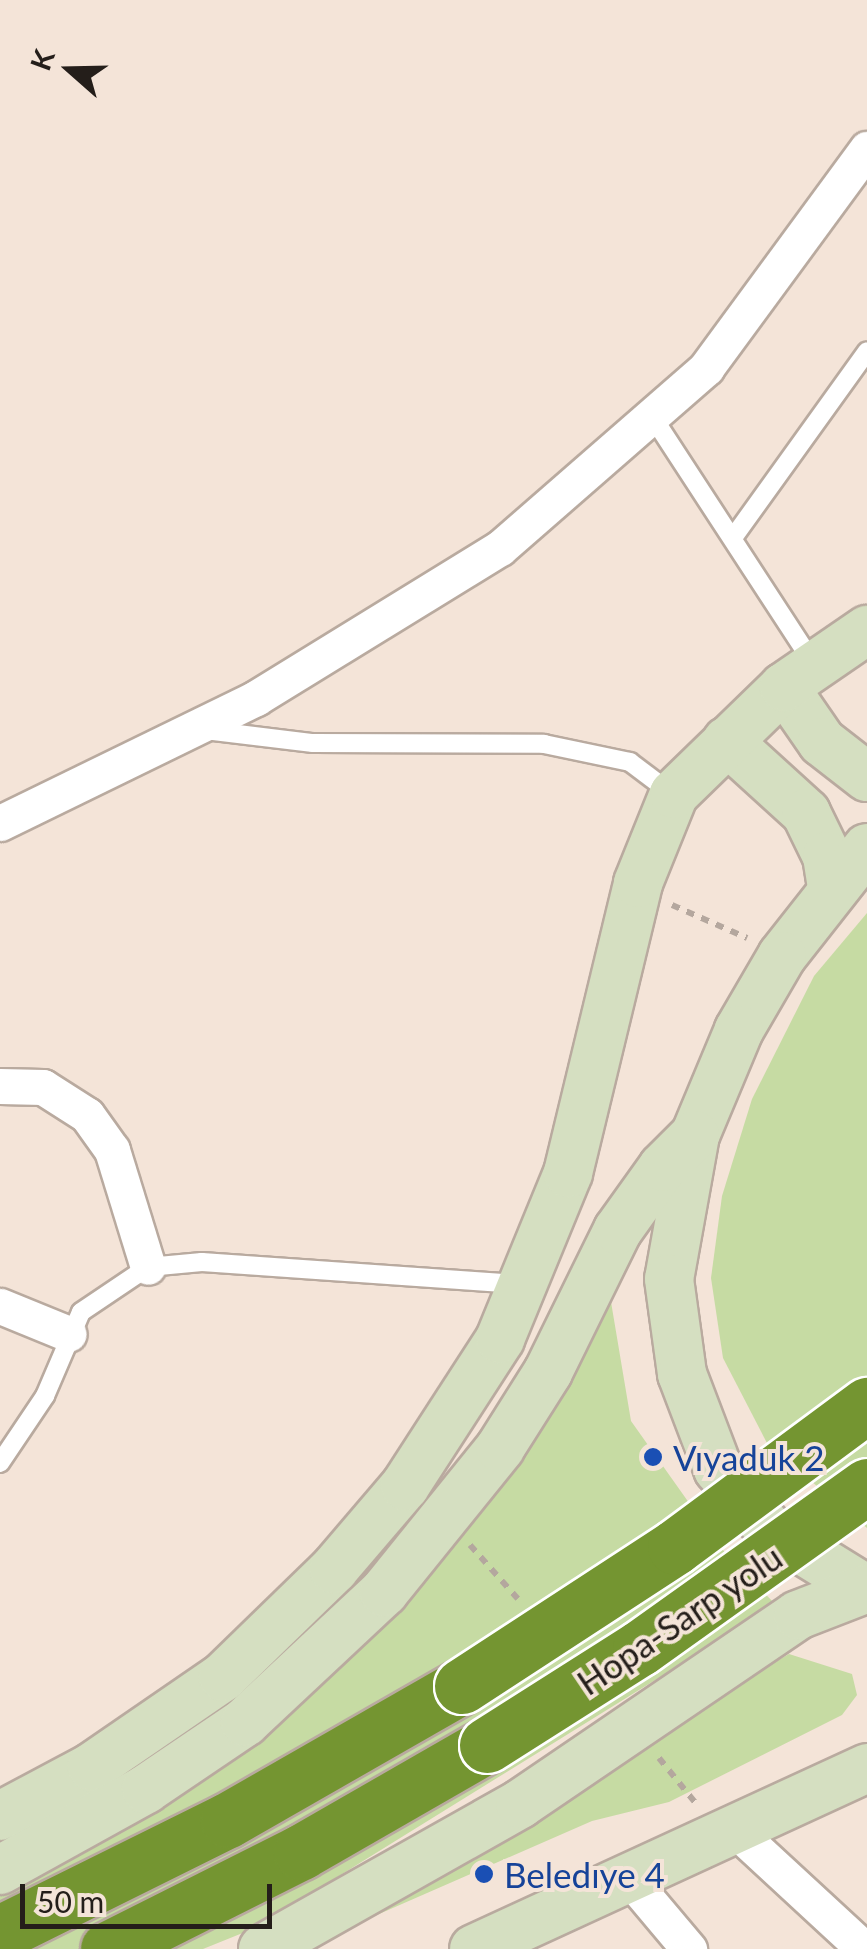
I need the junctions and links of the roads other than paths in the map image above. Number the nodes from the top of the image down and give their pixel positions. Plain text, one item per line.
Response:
1 (867, 149) edge
2 (867, 351) edge
3 (652, 416) junction
4 (735, 535) junction
5 (867, 630) edge
6 (798, 675) junction
7 (190, 728) junction
8 (727, 741) junction
9 (867, 776) edge
10 (674, 794) junction
11 (0, 823) edge
12 (867, 848) edge
13 (832, 888) junction
14 (1, 1083) edge
15 (696, 1135) junction
16 (148, 1266) junction
17 (523, 1284) junction
18 (0, 1306) edge
19 (69, 1334) junction
20 (867, 1405) edge
21 (0, 1463) edge
22 (867, 1486) edge
23 (866, 1591) edge
24 (867, 1768) edge
25 (0, 1816) edge
26 (734, 1830) junction
27 (0, 1870) edge
28 (630, 1879) junction
29 (0, 1932) edge
30 (108, 1949) edge
31 (263, 1949) edge
32 (474, 1949) edge
33 (689, 1949) edge
34 (864, 1949) edge

1 - 3 street
2 - 4 lane
3 - 4 lane
3 - 7 street
4 - 6 lane
5 - 6 main road
6 - 8 main road
6 - 9 main road
7 - 10 lane
7 - 11 street
8 - 10 main road
8 - 13 main road
10 - 17 main road
12 - 13 main road
13 - 15 main road
14 - 16 street
15 - 23 main road
15 - 27 main road
16 - 17 lane
16 - 19 lane
17 - 25 main road
18 - 19 street
19 - 21 lane
20 - 29 highway, bridge
22 - 30 highway, Hopa-Sarp yolu, bridge
23 - 31 main road
24 - 26 main road
26 - 28 main road
26 - 34 street
28 - 32 main road
28 - 33 street

